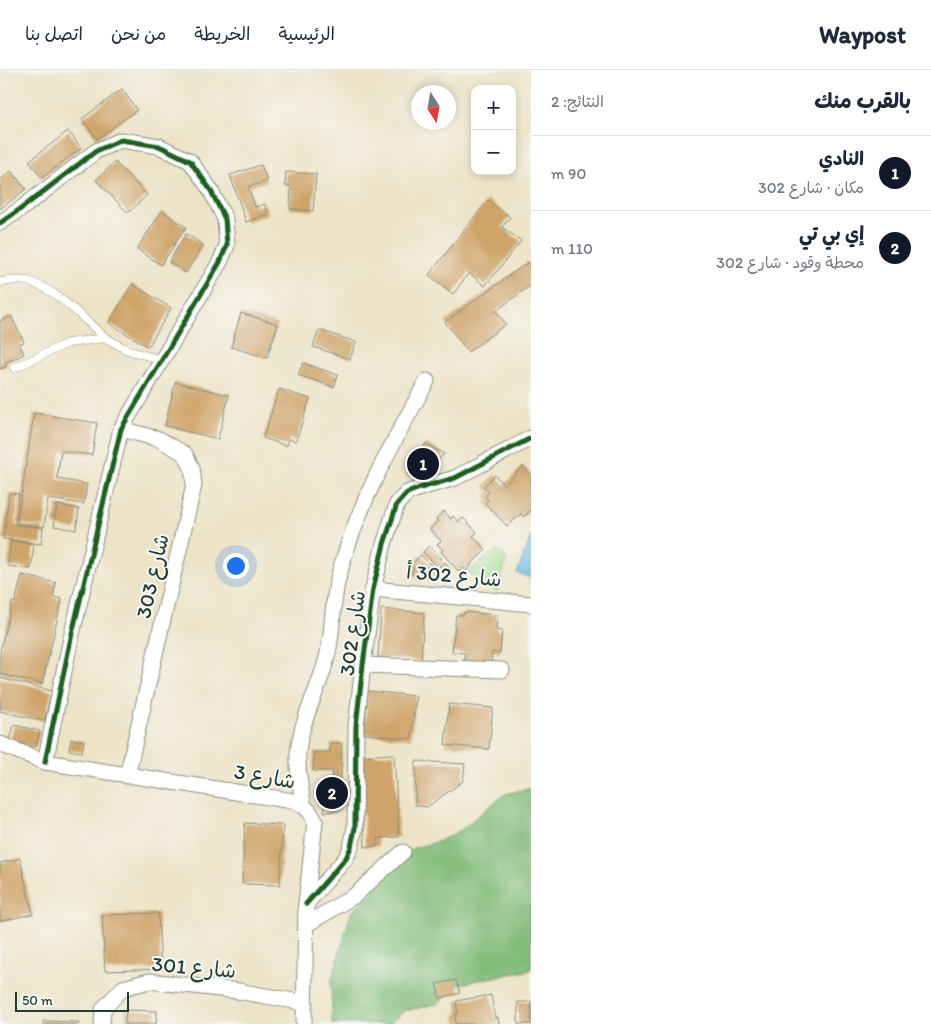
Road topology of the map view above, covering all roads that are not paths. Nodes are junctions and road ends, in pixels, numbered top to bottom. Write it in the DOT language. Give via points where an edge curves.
graph roads {
  1 [pos="0,223"];
  2 [pos="0,282"];
  3 [pos="106,338"];
  4 [pos="161,360"];
  5 [pos="14,368"];
  6 [pos="426,381"];
  7 [pos="121,429"];
  8 [pos="531,438"];
  9 [pos="373,589"];
  10 [pos="531,604"];
  11 [pos="363,665"];
  12 [pos="502,670"];
  13 [pos="0,744"];
  14 [pos="45,762"];
  15 [pos="127,776"];
  16 [pos="303,805"];
  17 [pos="403,852"];
  18 [pos="306,904"];
  19 [pos="307,924"];
  20 [pos="306,1003"];
  21 [pos="102,1024"];
  22 [pos="304,1024"];
  1 -- 4 [label="street" via="96,150 121,140 159,146 190,161 210,189 225,219 227,246"];
  2 -- 3 [label="lane" via="25,281 40,285"];
  3 -- 4 [label="lane" via="127,350"];
  3 -- 5 [label="lane" via="68,343"];
  4 -- 7 [label="street"];
  6 -- 16 [label="street" via="380,466 357,517 338,576 326,663 300,740 298,763"];
  7 -- 14 [label="street"];
  7 -- 15 [label="street, شارع 303" via="160,439 186,454 194,485"];
  8 -- 9 [label="street, شارع 302" via="455,478 408,493 397,504 390,523"];
  9 -- 10 [label="street, شارع 302 أ"];
  9 -- 11 [label="street, شارع 302"];
  11 -- 12 [label="street"];
  11 -- 18 [label="street, شارع 302" via="356,726 355,828 351,847 346,858"];
  13 -- 14 [label="street, شارع 3"];
  14 -- 15 [label="street, شارع 3"];
  15 -- 16 [label="street, شارع 3" via="274,797"];
  16 -- 18 [label="street, شارع 3" via="315,821"];
  17 -- 19 [label="street" via="354,896"];
  18 -- 19 [label="street, شارع 3"];
  19 -- 20 [label="street, شارع 3"];
  20 -- 21 [label="street, شارع 301" via="149,981 123,988 104,1009"];
  20 -- 22 [label="street, شارع 3"];
}
